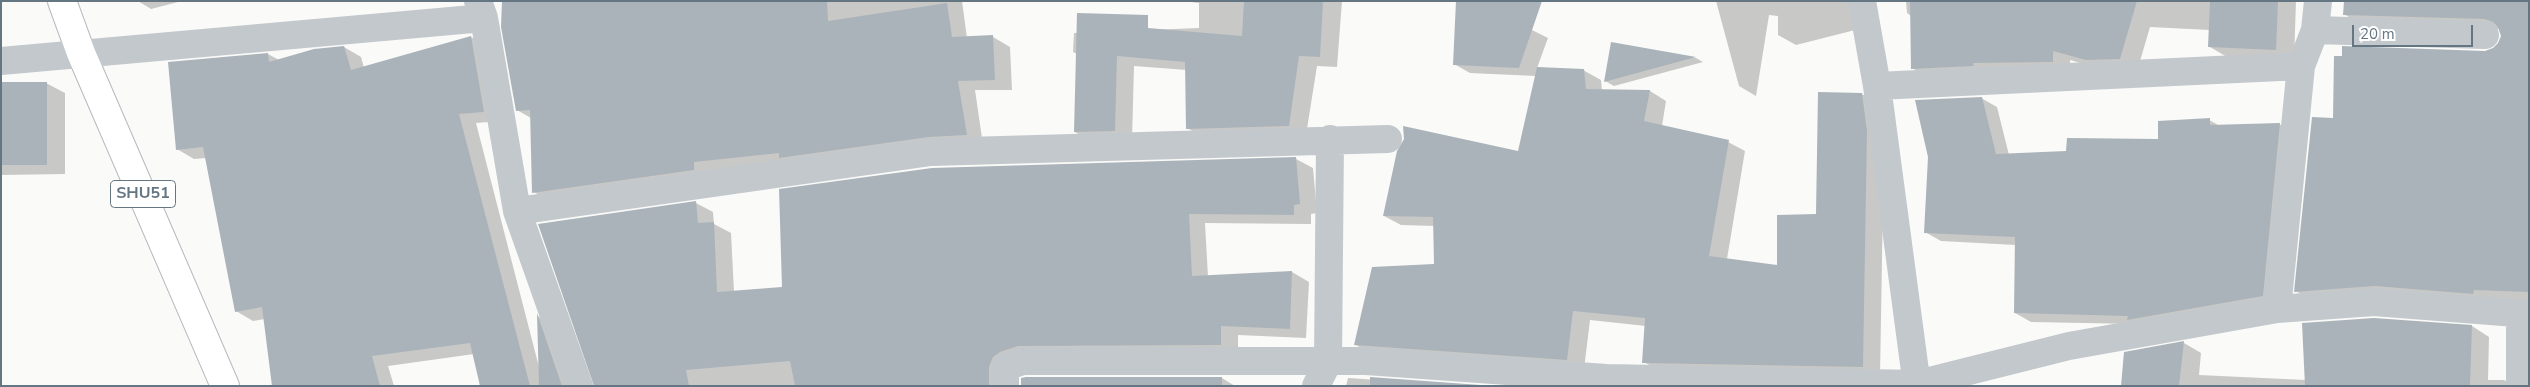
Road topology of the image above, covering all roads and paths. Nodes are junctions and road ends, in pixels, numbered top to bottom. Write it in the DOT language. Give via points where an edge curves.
graph roads {
  1 [pos="62,1"];
  2 [pos="1862,1"];
  3 [pos="2318,1"];
  4 [pos="481,10"];
  5 [pos="2315,30"];
  6 [pos="2485,35"];
  7 [pos="82,53"];
  8 [pos="1,61"];
  9 [pos="2301,66"];
  10 [pos="1877,86"];
  11 [pos="1388,138"];
  12 [pos="1330,139"];
  13 [pos="517,212"];
  14 [pos="2277,309"];
  15 [pos="2525,314"];
  16 [pos="1322,374"];
  17 [pos="1606,382"];
  18 [pos="1917,385"];
  19 [pos="225,386"];
  20 [pos="580,386"];
  21 [pos="1005,386"];
  22 [pos="2520,386"];
  1 -- 7 [label="main road, SHU51"];
  2 -- 10 [label="street"];
  3 -- 5 [label="street"];
  4 -- 7 [label="street"];
  4 -- 13 [label="street"];
  5 -- 6 [label="street"];
  5 -- 9 [label="street"];
  7 -- 8 [label="street"];
  7 -- 19 [label="main road, SHU51"];
  9 -- 10 [label="street"];
  9 -- 14 [label="street"];
  10 -- 18 [label="street"];
  11 -- 12 [label="street"];
  12 -- 13 [label="street" via="931,152"];
  12 -- 16 [label="street"];
  13 -- 20 [label="street"];
  14 -- 15 [label="street" via="2374,302"];
  14 -- 18 [label="street" via="2070,346"];
  15 -- 22 [label="street"];
  16 -- 17 [label="street" via="1366,362"];
  16 -- 21 [label="street" via="1023,362 1005,368"];
  17 -- 18 [label="street"];
}
